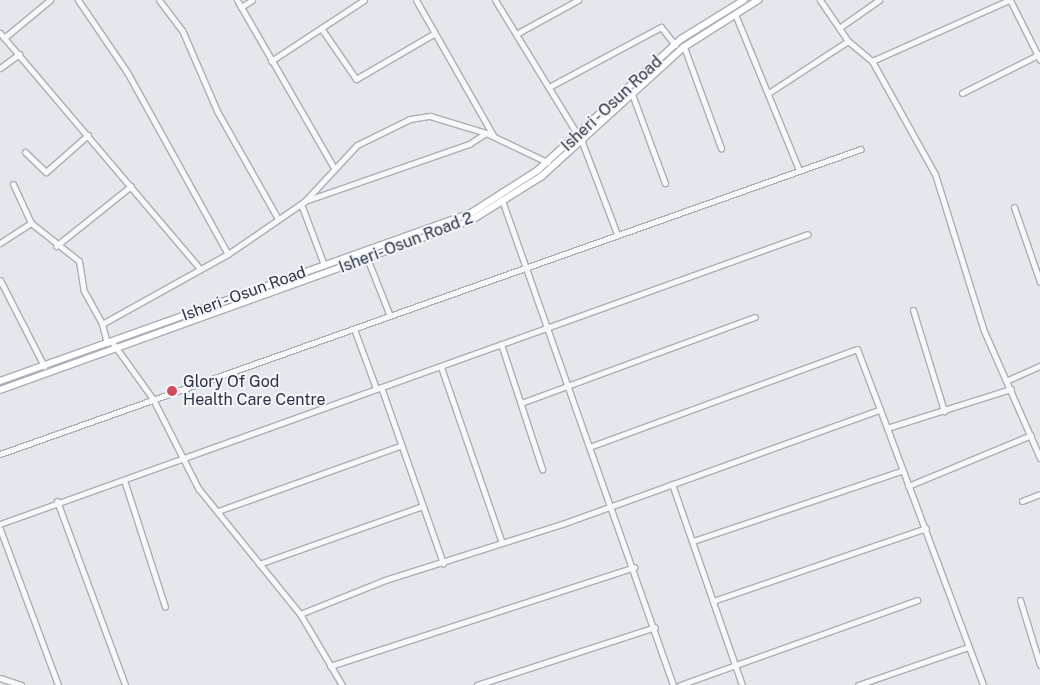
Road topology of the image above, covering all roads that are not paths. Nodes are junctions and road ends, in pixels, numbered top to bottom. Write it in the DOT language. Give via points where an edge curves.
graph roads {
  1 [pos="50,0"];
  2 [pos="78,0"];
  3 [pos="159,0"];
  4 [pos="237,0"];
  5 [pos="252,0"];
  6 [pos="364,0"];
  7 [pos="416,0"];
  8 [pos="495,0"];
  9 [pos="578,0"];
  10 [pos="744,0"];
  11 [pos="758,0"];
  12 [pos="820,0"];
  13 [pos="879,0"];
  14 [pos="1010,0"];
  15 [pos="241,7"];
  16 [pos="735,14"];
  17 [pos="321,28"];
  18 [pos="839,28"];
  19 [pos="436,32"];
  20 [pos="0,33"];
  21 [pos="516,34"];
  22 [pos="4,38"];
  23 [pos="848,41"];
  24 [pos="675,45"];
  25 [pos="684,46"];
  26 [pos="18,54"];
  27 [pos="1039,56"];
  28 [pos="271,61"];
  29 [pos="872,61"];
  30 [pos="0,68"];
  31 [pos="549,87"];
  32 [pos="770,92"];
  33 [pos="962,93"];
  34 [pos="632,94"];
  35 [pos="486,133"];
  36 [pos="88,135"];
  37 [pos="493,135"];
  38 [pos="580,139"];
  39 [pos="721,148"];
  40 [pos="861,149"];
  41 [pos="25,152"];
  42 [pos="547,162"];
  43 [pos="333,166"];
  44 [pos="799,170"];
  45 [pos="666,183"];
  46 [pos="13,184"];
  47 [pos="131,186"];
  48 [pos="303,202"];
  49 [pos="503,203"];
  50 [pos="1014,207"];
  51 [pos="278,219"];
  52 [pos="31,223"];
  53 [pos="618,234"];
  54 [pos="808,234"];
  55 [pos="0,243"];
  56 [pos="56,246"];
  57 [pos="228,254"];
  58 [pos="367,258"];
  59 [pos="324,265"];
  60 [pos="529,268"];
  61 [pos="200,269"];
  62 [pos="0,280"];
  63 [pos="1040,282"];
  64 [pos="913,310"];
  65 [pos="390,316"];
  66 [pos="755,316"];
  67 [pos="102,324"];
  68 [pos="549,326"];
  69 [pos="354,329"];
  70 [pos="111,344"];
  71 [pos="501,344"];
  72 [pos="44,366"];
  73 [pos="441,366"];
  74 [pos="1040,366"];
  75 [pos="1008,380"];
  76 [pos="0,381"];
  77 [pos="570,386"];
  78 [pos="379,387"];
  79 [pos="1011,389"];
  80 [pos="0,390"];
  81 [pos="153,399"];
  82 [pos="521,404"];
  83 [pos="878,410"];
  84 [pos="944,411"];
  85 [pos="887,428"];
  86 [pos="1031,435"];
  87 [pos="402,445"];
  88 [pos="592,446"];
  89 [pos="0,454"];
  90 [pos="183,454"];
  91 [pos="1040,458"];
  92 [pos="542,470"];
  93 [pos="901,471"];
  94 [pos="124,480"];
  95 [pos="672,484"];
  96 [pos="908,486"];
  97 [pos="1040,494"];
  98 [pos="57,501"];
  99 [pos="1022,501"];
  100 [pos="613,505"];
  101 [pos="422,506"];
  102 [pos="218,511"];
  103 [pos="0,524"];
  104 [pos="926,528"];
  105 [pos="0,529"];
  106 [pos="693,541"];
  107 [pos="502,543"];
  108 [pos="443,563"];
  109 [pos="259,564"];
  110 [pos="634,567"];
  111 [pos="713,600"];
  112 [pos="917,600"];
  113 [pos="1020,600"];
  114 [pos="165,607"];
  115 [pos="300,614"];
  116 [pos="655,628"];
  117 [pos="968,647"];
  118 [pos="735,664"];
  119 [pos="1040,665"];
  120 [pos="330,666"];
  121 [pos="0,678"];
  122 [pos="21,685"];
  123 [pos="58,685"];
  124 [pos="126,685"];
  125 [pos="342,685"];
  126 [pos="477,685"];
  127 [pos="673,685"];
  128 [pos="680,685"];
  129 [pos="742,685"];
  130 [pos="858,685"];
  131 [pos="983,685"];
  1 -- 22 [label="street"];
  2 -- 57 [label="street" via="127,72"];
  3 -- 51 [label="street" via="182,30 217,111"];
  4 -- 15 [label="street"];
  5 -- 15 [label="street"];
  6 -- 17 [label="street"];
  7 -- 19 [label="street"];
  8 -- 21 [label="street"];
  9 -- 21 [label="street"];
  10 -- 24 [label="main road, Isheri - Osun Road"];
  11 -- 16 [label="main road, Isheri- Osun Road 2"];
  12 -- 18 [label="street"];
  13 -- 18 [label="street"];
  14 -- 27 [label="street"];
  14 -- 29 [label="street"];
  15 -- 28 [label="street"];
  16 -- 25 [label="main road, Isheri- Osun Road 2"];
  16 -- 32 [label="street"];
  17 -- 19 [label="street" via="356,79"];
  17 -- 28 [label="street"];
  18 -- 23 [label="street"];
  19 -- 37 [label="street"];
  20 -- 22 [label="street"];
  21 -- 31 [label="street"];
  22 -- 26 [label="street"];
  23 -- 29 [label="street"];
  23 -- 32 [label="street"];
  24 -- 31 [label="street" via="661,27"];
  24 -- 38 [label="main road, Isheri - Osun Road"];
  25 -- 34 [label="main road, Isheri- Osun Road 2"];
  25 -- 39 [label="street"];
  26 -- 30 [label="street"];
  26 -- 36 [label="street"];
  27 -- 33 [label="street"];
  28 -- 43 [label="street"];
  29 -- 75 [label="street" via="935,174 984,331"];
  31 -- 38 [label="street"];
  32 -- 44 [label="street"];
  34 -- 38 [label="main road, Isheri- Osun Road 2"];
  34 -- 45 [label="street"];
  35 -- 37 [label="street"];
  35 -- 43 [label="street" via="430,116 410,119 372,135"];
  35 -- 48 [label="street" via="469,144"];
  36 -- 41 [label="street" via="46,172"];
  36 -- 47 [label="street"];
  37 -- 42 [label="street"];
  38 -- 42 [label="main road, Isheri - Osun Road"];
  38 -- 49 [label="main road, Isheri- Osun Road 2"];
  38 -- 53 [label="street"];
  40 -- 44 [label="street"];
  42 -- 59 [label="main road, Isheri - Osun Road" via="501,198 471,213"];
  43 -- 48 [label="street"];
  44 -- 53 [label="street"];
  46 -- 52 [label="street"];
  47 -- 56 [label="street"];
  47 -- 61 [label="street"];
  48 -- 51 [label="street"];
  48 -- 59 [label="street"];
  49 -- 58 [label="main road, Isheri- Osun Road 2" via="444,231"];
  49 -- 60 [label="street"];
  50 -- 63 [label="street"];
  51 -- 57 [label="street"];
  52 -- 55 [label="street"];
  52 -- 56 [label="street"];
  53 -- 60 [label="street"];
  54 -- 68 [label="street"];
  56 -- 67 [label="street" via="79,261 84,290"];
  57 -- 61 [label="street"];
  58 -- 65 [label="street"];
  58 -- 70 [label="main road, Isheri- Osun Road 2"];
  59 -- 70 [label="main road, Isheri - Osun Road"];
  60 -- 65 [label="street"];
  60 -- 68 [label="street"];
  61 -- 67 [label="street"];
  62 -- 72 [label="street"];
  64 -- 84 [label="street"];
  65 -- 69 [label="street"];
  66 -- 77 [label="street"];
  67 -- 70 [label="street"];
  68 -- 71 [label="street"];
  68 -- 77 [label="street"];
  69 -- 78 [label="street"];
  69 -- 81 [label="street"];
  70 -- 72 [label="main road, Isheri - Osun Road"];
  70 -- 80 [label="main road, Isheri- Osun Road 2"];
  70 -- 81 [label="street"];
  71 -- 73 [label="street"];
  71 -- 82 [label="street"];
  72 -- 76 [label="main road, Isheri - Osun Road"];
  73 -- 78 [label="street"];
  73 -- 107 [label="street"];
  74 -- 75 [label="street"];
  75 -- 79 [label="street"];
  77 -- 82 [label="street"];
  77 -- 88 [label="street"];
  78 -- 87 [label="street"];
  78 -- 90 [label="street"];
  79 -- 84 [label="street"];
  79 -- 86 [label="street"];
  81 -- 89 [label="street"];
  81 -- 90 [label="street"];
  82 -- 92 [label="street"];
  83 -- 85 [label="street"];
  83 -- 88 [label="street" via="856,349"];
  83 -- 95 [label="street"];
  84 -- 85 [label="street"];
  85 -- 93 [label="street"];
  86 -- 91 [label="street"];
  86 -- 96 [label="street"];
  87 -- 101 [label="street"];
  87 -- 102 [label="street"];
  88 -- 100 [label="street"];
  90 -- 94 [label="street"];
  90 -- 102 [label="street" via="198,488"];
  93 -- 96 [label="street"];
  93 -- 106 [label="street"];
  94 -- 98 [label="street"];
  94 -- 114 [label="street"];
  95 -- 100 [label="street"];
  95 -- 106 [label="street"];
  96 -- 104 [label="street"];
  97 -- 99 [label="street"];
  98 -- 103 [label="street"];
  98 -- 124 [label="street"];
  100 -- 107 [label="street"];
  100 -- 110 [label="street"];
  101 -- 108 [label="street"];
  101 -- 109 [label="street"];
  102 -- 109 [label="street"];
  104 -- 111 [label="street"];
  104 -- 117 [label="street"];
  105 -- 123 [label="street"];
  106 -- 111 [label="street"];
  107 -- 108 [label="street"];
  108 -- 115 [label="street"];
  109 -- 115 [label="street"];
  110 -- 116 [label="street"];
  110 -- 120 [label="street"];
  111 -- 118 [label="street"];
  112 -- 118 [label="street"];
  113 -- 119 [label="street"];
  115 -- 120 [label="street"];
  116 -- 126 [label="street"];
  116 -- 127 [label="street"];
  117 -- 130 [label="street"];
  117 -- 131 [label="street"];
  118 -- 128 [label="street"];
  118 -- 129 [label="street"];
  120 -- 125 [label="street"];
  121 -- 122 [label="street"];
}
